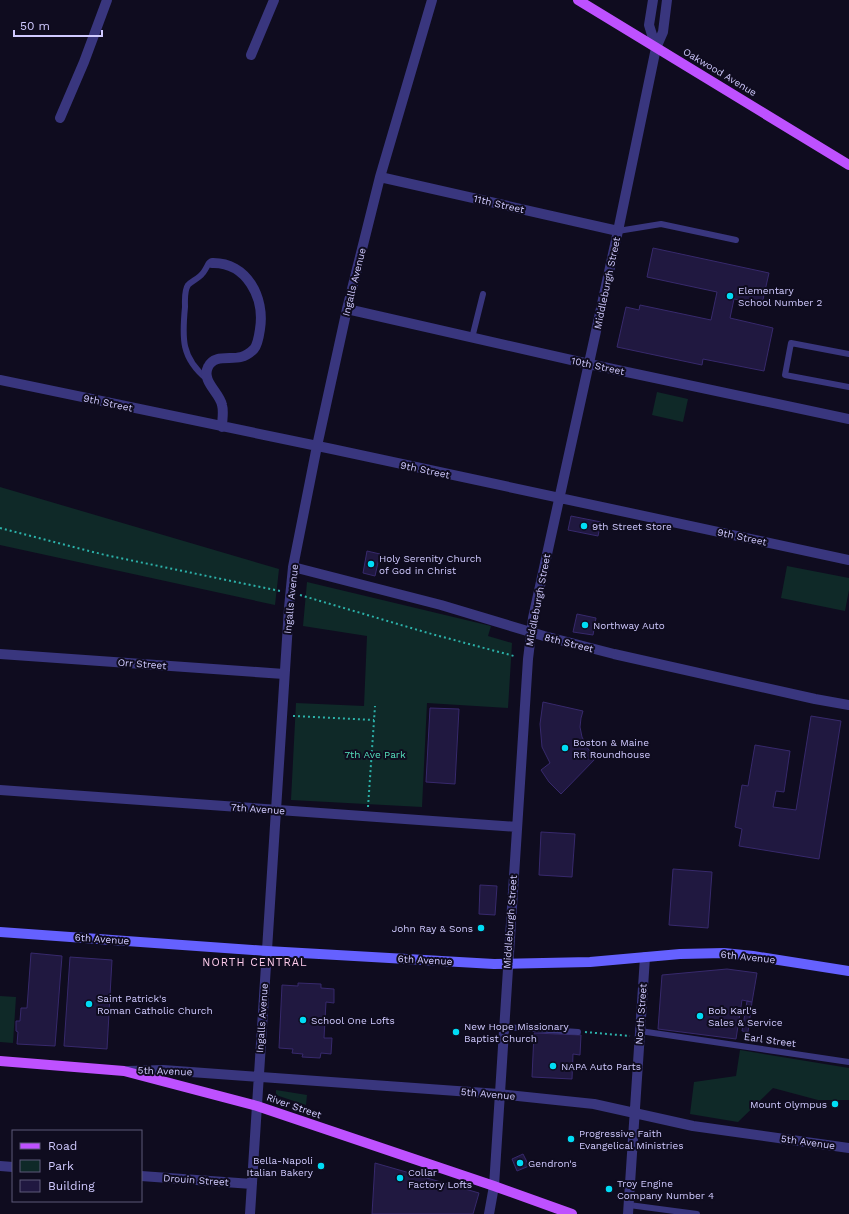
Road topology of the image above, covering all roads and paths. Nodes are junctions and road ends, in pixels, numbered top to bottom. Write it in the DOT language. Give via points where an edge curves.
graph roads {
  1 [pos="108,0"];
  2 [pos="274,0"];
  3 [pos="432,0"];
  4 [pos="578,0"];
  5 [pos="653,0"];
  6 [pos="667,0"];
  7 [pos="656,48"];
  8 [pos="251,55"];
  9 [pos="60,118"];
  10 [pos="849,165"];
  11 [pos="380,177"];
  12 [pos="618,231"];
  13 [pos="736,240"];
  14 [pos="212,263"];
  15 [pos="483,294"];
  16 [pos="347,309"];
  17 [pos="472,338"];
  18 [pos="849,354"];
  19 [pos="589,364"];
  20 [pos="207,379"];
  21 [pos="0,380"];
  22 [pos="849,387"];
  23 [pos="849,419"];
  24 [pos="222,427"];
  25 [pos="316,446"];
  26 [pos="558,499"];
  27 [pos="0,528"];
  28 [pos="849,560"];
  29 [pos="293,567"];
  30 [pos="290,593"];
  31 [pos="531,632"];
  32 [pos="0,654"];
  33 [pos="514,656"];
  34 [pos="284,674"];
  35 [pos="849,705"];
  36 [pos="375,706"];
  37 [pos="282,715"];
  38 [pos="374,720"];
  39 [pos="0,790"];
  40 [pos="276,810"];
  41 [pos="368,816"];
  42 [pos="517,827"];
  43 [pos="0,932"];
  44 [pos="267,951"];
  45 [pos="645,957"];
  46 [pos="508,964"];
  47 [pos="849,971"];
  48 [pos="504,1027"];
  49 [pos="578,1032"];
  50 [pos="640,1034"];
  51 [pos="0,1061"];
  52 [pos="849,1062"];
  53 [pos="124,1071"];
  54 [pos="258,1077"];
  55 [pos="499,1094"];
  56 [pos="257,1106"];
  57 [pos="635,1113"];
  58 [pos="849,1148"];
  59 [pos="0,1166"];
  60 [pos="12,1167"];
  61 [pos="142,1176"];
  62 [pos="252,1184"];
  63 [pos="494,1186"];
  64 [pos="628,1209"];
  65 [pos="250,1214"];
  66 [pos="489,1214"];
  67 [pos="572,1214"];
  68 [pos="697,1214"];
  1 -- 9 [label="street"];
  2 -- 8 [label="street"];
  3 -- 11 [label="street, Ingalls Avenue"];
  4 -- 7 [label="main road, Oakwood Avenue"];
  5 -- 7 [label="street" via="649,25"];
  6 -- 7 [label="street, Middleburgh Street" via="662,32"];
  7 -- 10 [label="main road, Oakwood Avenue"];
  7 -- 12 [label="street, Middleburgh Street"];
  11 -- 12 [label="street, 11th Street"];
  11 -- 16 [label="street, Ingalls Avenue"];
  12 -- 13 [label="lane" via="661,224"];
  12 -- 19 [label="street, Middleburgh Street"];
  14 -- 20 [label="lane" via="209,263 202,274 188,286 183,327 184,344 188,354 197,371"];
  14 -- 20 [label="street" via="228,265 249,280 259,303 261,324 255,348 241,357 225,357 212,362 206,373"];
  15 -- 17 [label="lane"];
  16 -- 17 [label="street, 10th Street"];
  16 -- 25 [label="street, Ingalls Avenue"];
  17 -- 19 [label="street, 10th Street"];
  18 -- 22 [label="lane" via="791,343 785,375"];
  19 -- 23 [label="street, 10th Street"];
  19 -- 26 [label="street, Middleburgh Street"];
  20 -- 24 [label="street" via="223,406"];
  21 -- 24 [label="street, 9th Street"];
  24 -- 25 [label="street, 9th Street"];
  25 -- 26 [label="street, 9th Street"];
  25 -- 29 [label="street, Ingalls Avenue"];
  26 -- 28 [label="street, 9th Street"];
  26 -- 31 [label="street, Middleburgh Street"];
  27 -- 30 [label="path" via="105,555"];
  29 -- 30 [label="street, Ingalls Avenue"];
  29 -- 31 [label="street, 8th Street" via="441,605"];
  30 -- 33 [label="path"];
  30 -- 34 [label="street, Ingalls Avenue"];
  31 -- 35 [label="street, 8th Street" via="614,654"];
  31 -- 42 [label="street, Middleburgh Street"];
  32 -- 34 [label="street, Orr Street"];
  34 -- 37 [label="street, Ingalls Avenue"];
  36 -- 38 [label="path"];
  37 -- 38 [label="path"];
  37 -- 40 [label="street, Ingalls Avenue"];
  38 -- 41 [label="path"];
  39 -- 40 [label="street, 7th Avenue"];
  40 -- 41 [label="street, 7th Avenue"];
  40 -- 44 [label="street, Ingalls Avenue"];
  41 -- 42 [label="street, 7th Avenue"];
  42 -- 46 [label="street, Middleburgh Street"];
  43 -- 44 [label="street, 6th Avenue"];
  44 -- 46 [label="street, 6th Avenue"];
  44 -- 54 [label="street, Ingalls Avenue"];
  45 -- 46 [label="street, 6th Avenue" via="590,962"];
  45 -- 47 [label="street, 6th Avenue" via="724,953"];
  45 -- 50 [label="street, North Street"];
  46 -- 48 [label="street, Middleburgh Street"];
  48 -- 49 [label="lane"];
  48 -- 55 [label="street, Middleburgh Street"];
  49 -- 50 [label="path"];
  50 -- 52 [label="lane, Earl Street"];
  50 -- 57 [label="street, North Street"];
  51 -- 53 [label="main road, River Street"];
  53 -- 54 [label="street, 5th Avenue" via="163,1070"];
  53 -- 56 [label="main road, River Street"];
  54 -- 55 [label="street, 5th Avenue"];
  54 -- 56 [label="street, Ingalls Avenue"];
  55 -- 57 [label="street, 5th Avenue" via="594,1104"];
  55 -- 63 [label="street, Middleburgh Street"];
  56 -- 62 [label="street, Ingalls Avenue"];
  56 -- 63 [label="main road, River Street"];
  57 -- 58 [label="street, 5th Avenue" via="693,1126"];
  57 -- 64 [label="street, North Street"];
  59 -- 60 [label="street"];
  61 -- 62 [label="street, Drouin Street"];
  62 -- 65 [label="street, Ingalls Avenue"];
  63 -- 66 [label="street, Middleburgh Street"];
  63 -- 67 [label="main road, River Street"];
  64 -- 68 [label="lane"];
}
